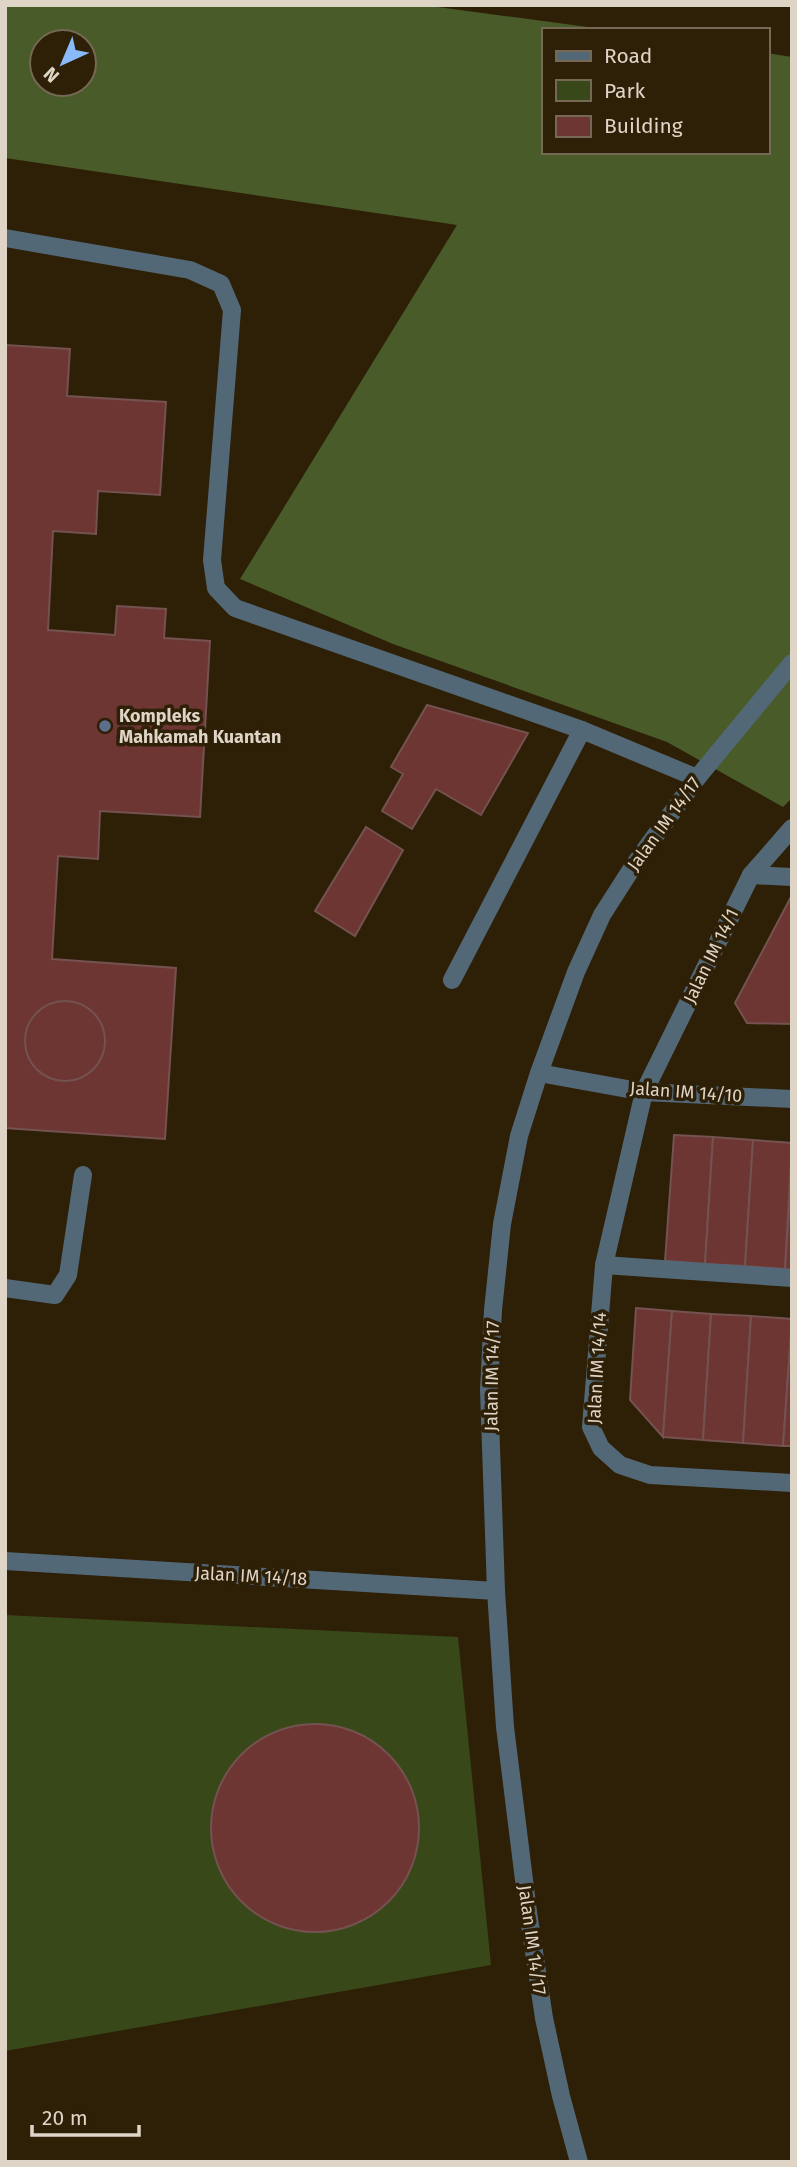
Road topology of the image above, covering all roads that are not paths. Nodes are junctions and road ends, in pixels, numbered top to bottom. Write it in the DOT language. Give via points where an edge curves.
graph roads {
  1 [pos="5,238"];
  2 [pos="792,663"];
  3 [pos="582,730"];
  4 [pos="697,778"];
  5 [pos="792,828"];
  6 [pos="751,875"];
  7 [pos="792,877"];
  8 [pos="452,980"];
  9 [pos="539,1073"];
  10 [pos="644,1092"];
  11 [pos="792,1099"];
  12 [pos="83,1175"];
  13 [pos="604,1265"];
  14 [pos="792,1278"];
  15 [pos="5,1288"];
  16 [pos="792,1483"];
  17 [pos="5,1561"];
  18 [pos="496,1591"];
  19 [pos="579,2162"];
  1 -- 3 [label="street" via="190,270 221,284 232,310 212,561 216,589 235,608"];
  2 -- 4 [label="street, Jalan IM 14/17"];
  3 -- 4 [label="street"];
  3 -- 8 [label="street"];
  4 -- 9 [label="street, Jalan IM 14/17" via="601,915"];
  5 -- 6 [label="street, Jalan IM 14/1"];
  6 -- 7 [label="street"];
  6 -- 10 [label="street, Jalan IM 14/1"];
  9 -- 10 [label="street, Jalan IM 14/10"];
  9 -- 18 [label="street, Jalan IM 14/17" via="519,1136 502,1224 493,1310 489,1390"];
  10 -- 11 [label="street, Jalan IM 14/10"];
  10 -- 13 [label="street, Jalan IM 14/14"];
  12 -- 15 [label="street" via="68,1275 55,1295"];
  13 -- 14 [label="street"];
  13 -- 16 [label="street, Jalan IM 14/14" via="591,1427 601,1448 620,1465 650,1475"];
  17 -- 18 [label="street, Jalan IM 14/18"];
  18 -- 19 [label="street, Jalan IM 14/17" via="505,1727 528,1912 544,2018"];
}
